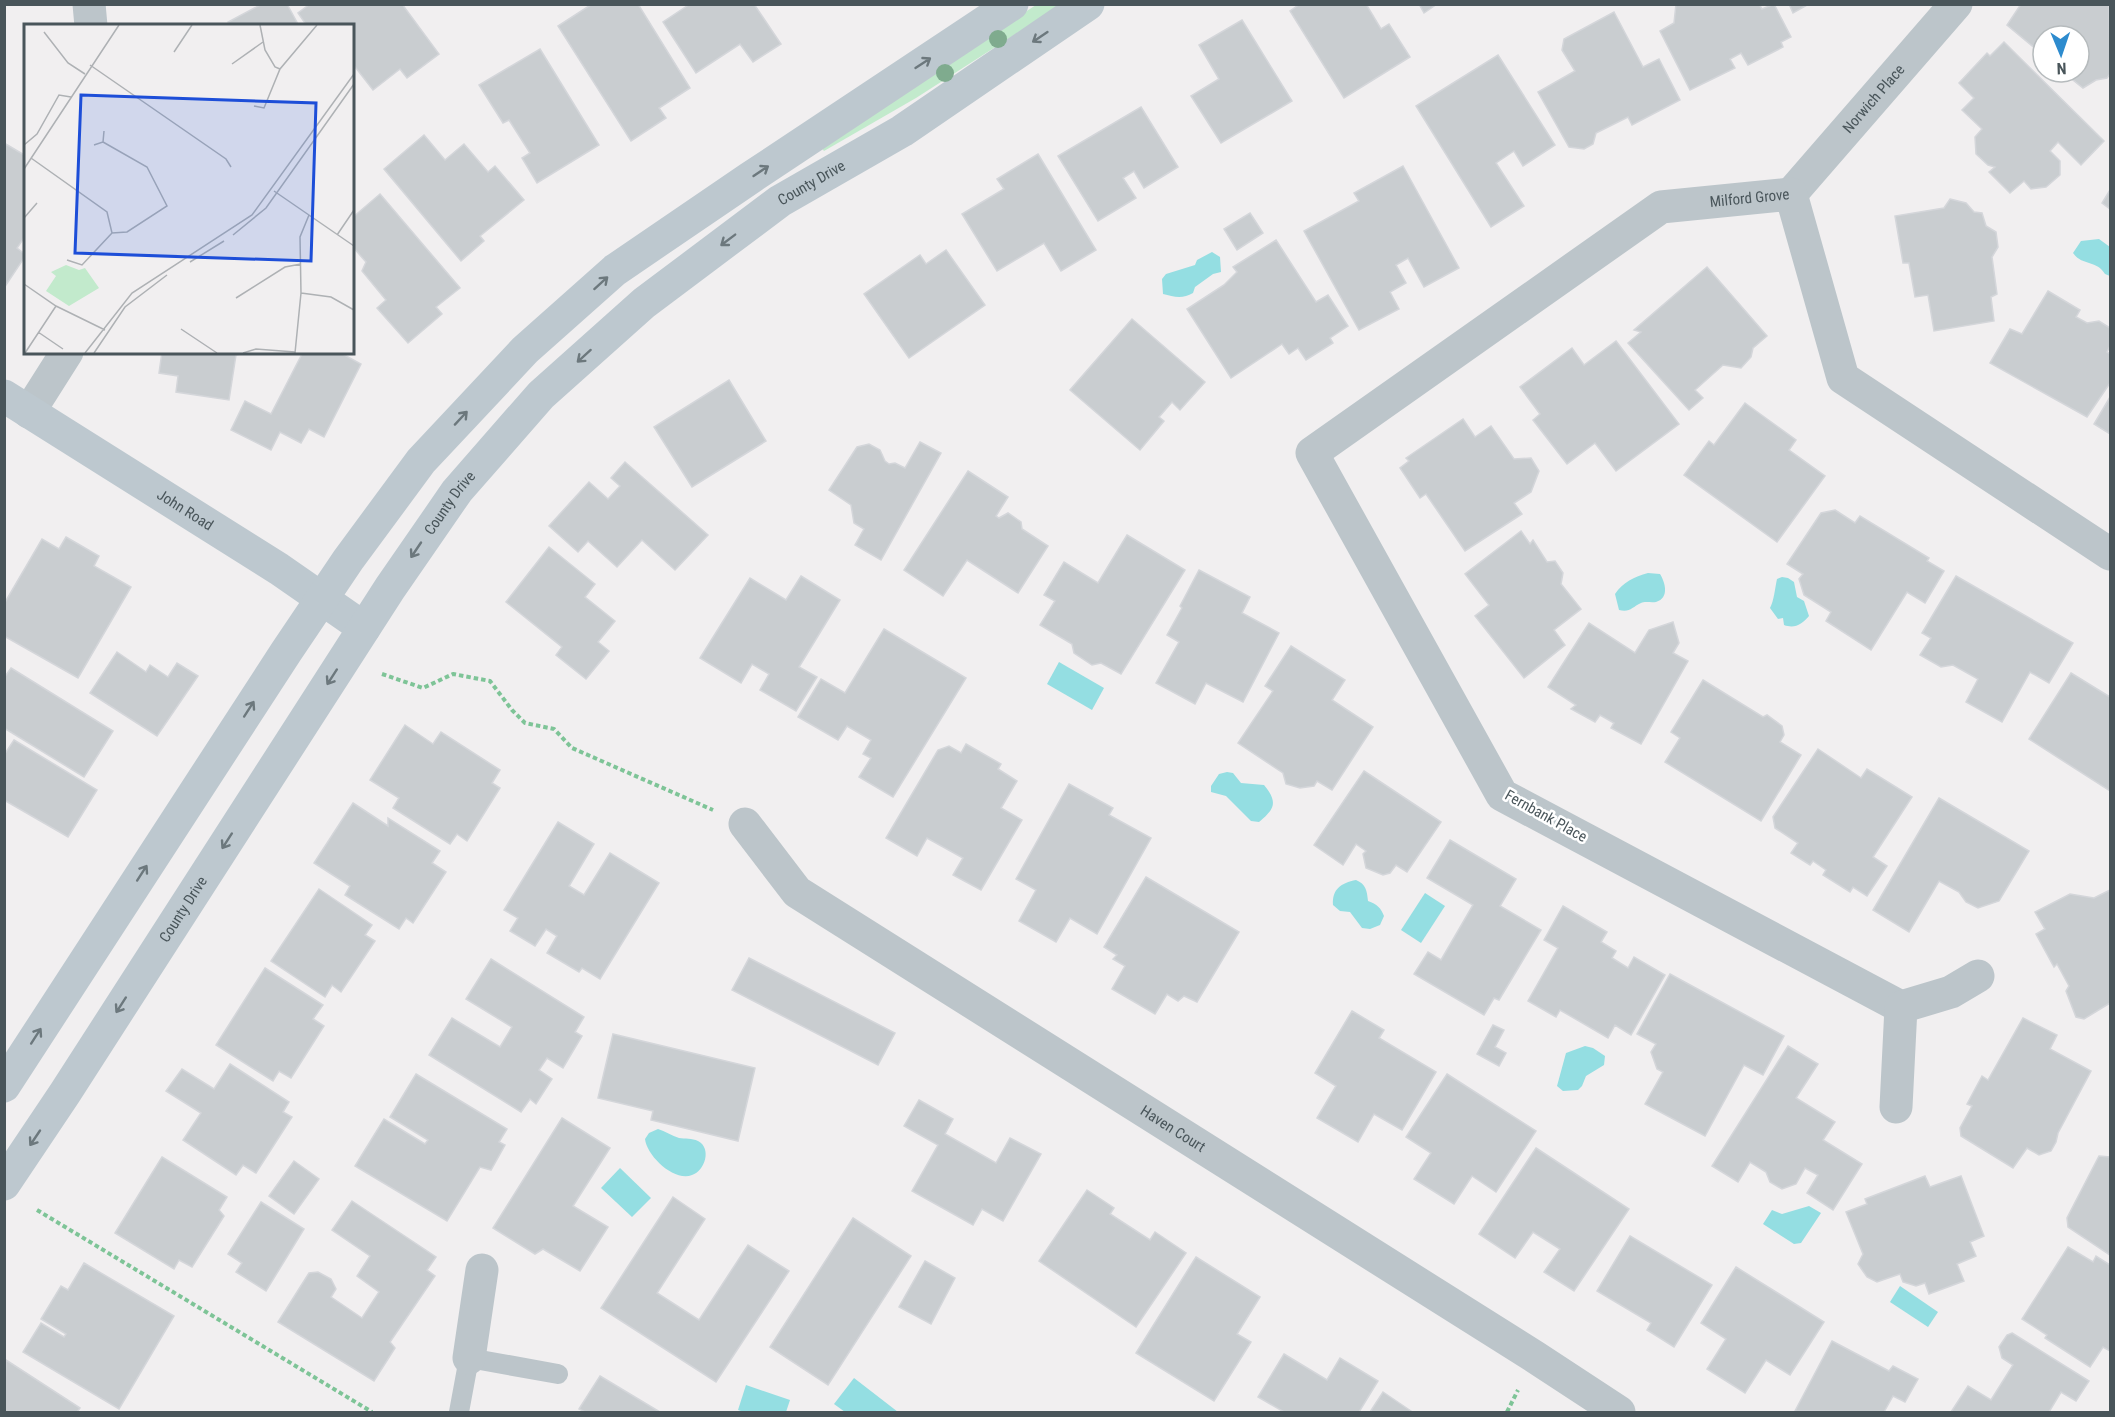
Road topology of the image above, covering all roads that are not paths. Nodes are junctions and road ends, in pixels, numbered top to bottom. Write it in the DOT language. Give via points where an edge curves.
graph roads {
  1 [pos="89,4"];
  2 [pos="1012,4"];
  3 [pos="1088,4"];
  4 [pos="1956,4"];
  5 [pos="91,24"];
  6 [pos="1791,194"];
  7 [pos="65,354"];
  8 [pos="17,404"];
  9 [pos="1312,453"];
  10 [pos="2110,554"];
  11 [pos="322,600"];
  12 [pos="364,628"];
  13 [pos="745,824"];
  14 [pos="1978,976"];
  15 [pos="1901,1007"];
  16 [pos="4,1086"];
  17 [pos="1896,1107"];
  18 [pos="4,1184"];
  19 [pos="482,1270"];
  20 [pos="469,1358"];
  21 [pos="558,1374"];
  22 [pos="459,1413"];
  23 [pos="1619,1413"];
  1 -- 5 [label="street"];
  11 -- 2 [label="main road, one-way" via="421,461 525,350 615,270"];
  3 -- 12 [label="main road, County Drive, one-way" via="902,131 780,201 644,303 541,395 457,491"];
  4 -- 6 [label="street, Norwich Place"];
  6 -- 9 [label="street, Milford Grove" via="1661,207"];
  6 -- 10 [label="street, Milford Grove" via="1843,378"];
  7 -- 8 [label="street"];
  8 -- 11 [label="main road, John Road"];
  9 -- 15 [label="street, Fernbank Place" via="1502,795"];
  11 -- 12 [label="main road, John Road"];
  16 -- 11 [label="main road, one-way"];
  12 -- 18 [label="main road, County Drive, one-way"];
  13 -- 23 [label="street, Haven Court" via="797,891"];
  14 -- 15 [label="street" via="1951,992"];
  15 -- 17 [label="street"];
  19 -- 20 [label="street"];
  20 -- 21 [label="lane"];
  20 -- 22 [label="lane"];
}
